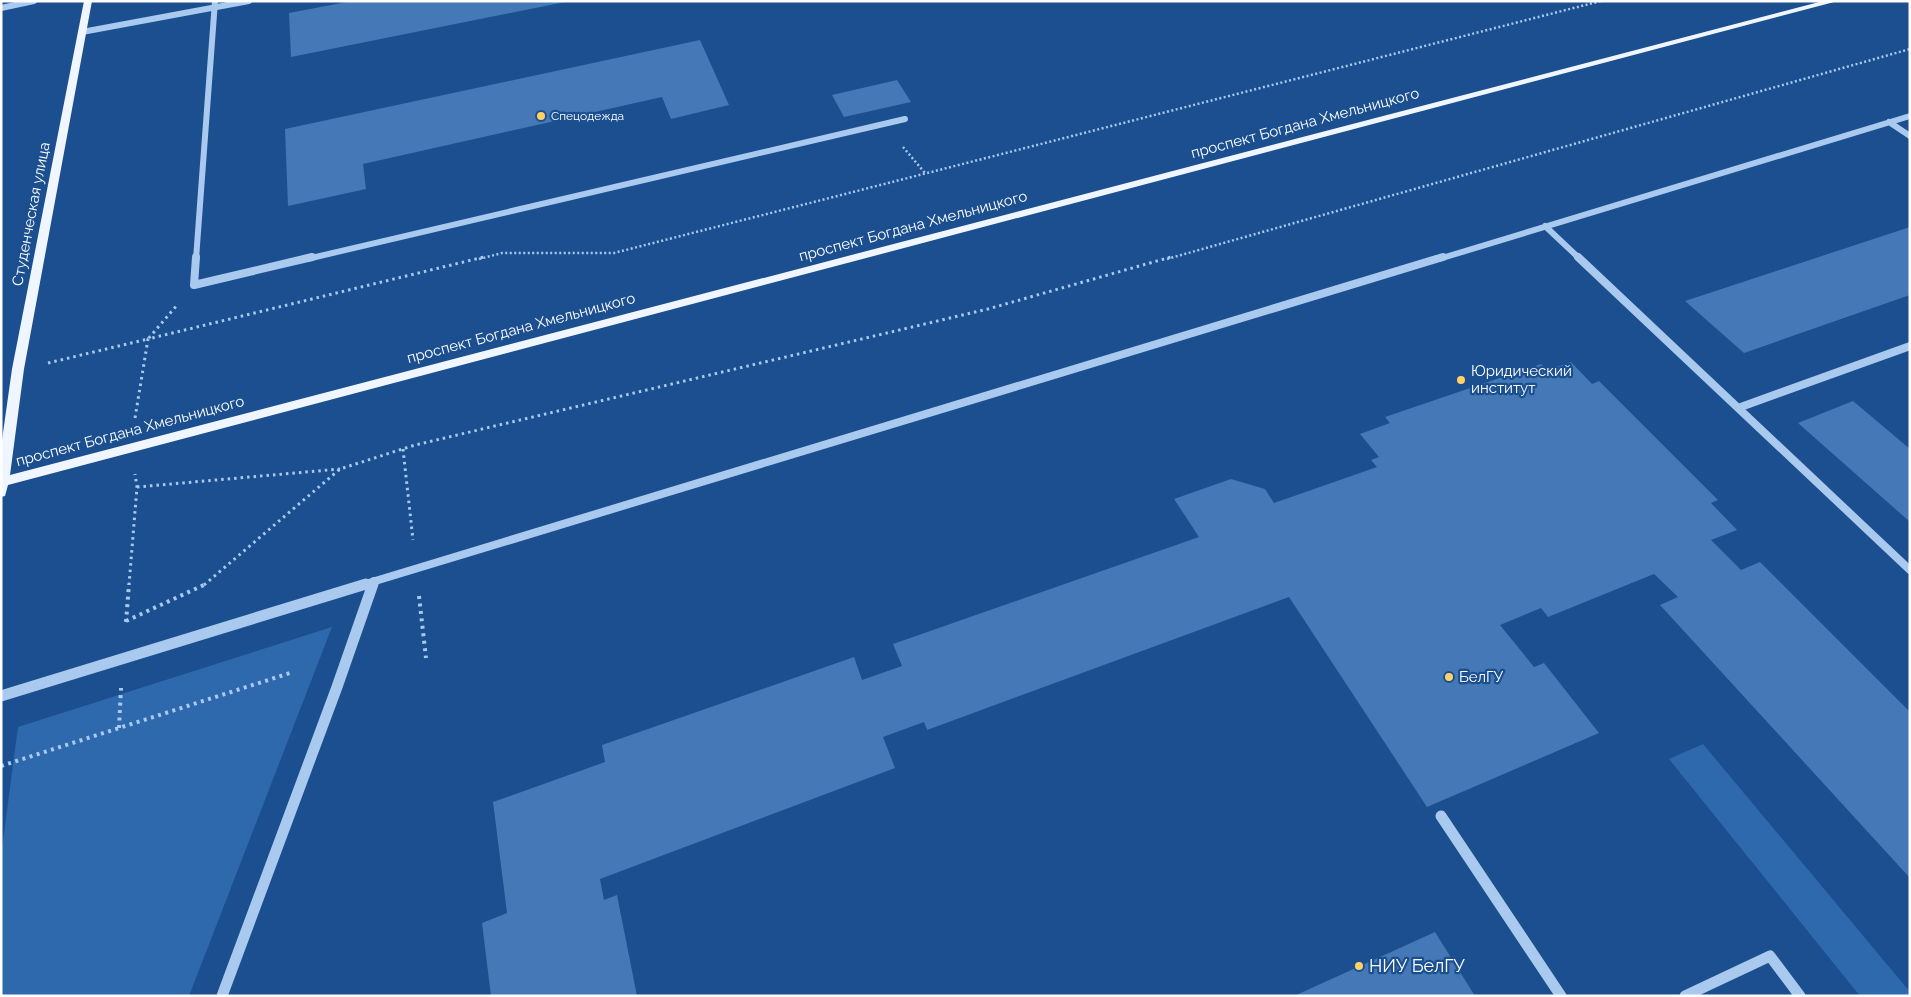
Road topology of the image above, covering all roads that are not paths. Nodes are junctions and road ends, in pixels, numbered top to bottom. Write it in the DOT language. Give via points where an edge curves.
graph roads {
  1 [pos="34,1"];
  2 [pos="88,1"];
  3 [pos="249,1"];
  4 [pos="1834,1"];
  5 [pos="215,5"];
  6 [pos="1,8"];
  7 [pos="82,32"];
  8 [pos="1910,116"];
  9 [pos="905,118"];
  10 [pos="1889,122"];
  11 [pos="1910,136"];
  12 [pos="1545,226"];
  13 [pos="1910,346"];
  14 [pos="1738,408"];
  15 [pos="2,485"];
  16 [pos="1910,570"];
  17 [pos="374,581"];
  18 [pos="1,696"];
  19 [pos="1441,816"];
  20 [pos="222,996"];
  21 [pos="1560,996"];
  22 [pos="1685,996"];
  23 [pos="1800,996"];
  1 -- 6 [label="street"];
  2 -- 7 [label="main road, Студенческая улица"];
  3 -- 5 [label="street"];
  4 -- 15 [label="main road, проспект Богдана Хмельницкого" via="131,448"];
  5 -- 7 [label="street"];
  5 -- 9 [label="street" via="194,285"];
  7 -- 15 [label="main road, Студенческая улица" via="18,369"];
  8 -- 10 [label="street"];
  10 -- 11 [label="street"];
  10 -- 12 [label="street"];
  12 -- 14 [label="street"];
  12 -- 17 [label="street"];
  13 -- 14 [label="street"];
  14 -- 16 [label="street"];
  17 -- 18 [label="street"];
  17 -- 20 [label="street"];
  19 -- 21 [label="street"];
  22 -- 23 [label="street" via="1770,956"];
}
